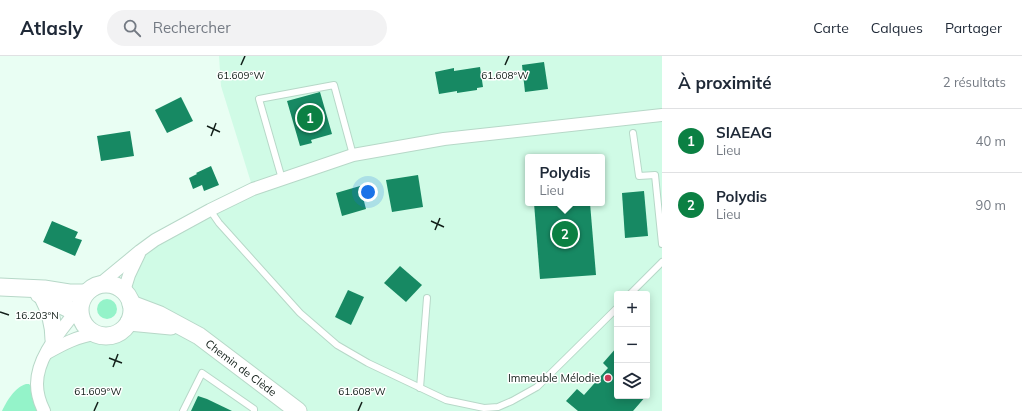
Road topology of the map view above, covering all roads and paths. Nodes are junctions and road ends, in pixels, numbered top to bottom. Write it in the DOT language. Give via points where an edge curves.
graph roads {
  1 [pos="662,115"];
  2 [pos="632,133"];
  3 [pos="353,155"];
  4 [pos="655,174"];
  5 [pos="662,174"];
  6 [pos="282,179"];
  7 [pos="210,210"];
  8 [pos="662,244"];
  9 [pos="140,251"];
  10 [pos="662,262"];
  11 [pos="100,284"];
  12 [pos="0,287"];
  13 [pos="633,291"];
  14 [pos="36,292"];
  15 [pos="127,297"];
  16 [pos="427,298"];
  17 [pos="80,306"];
  18 [pos="614,311"];
  19 [pos="129,322"];
  20 [pos="182,327"];
  21 [pos="96,334"];
  22 [pos="51,346"];
  23 [pos="420,388"];
  24 [pos="44,411"];
  25 [pos="183,411"];
  26 [pos="254,411"];
  27 [pos="298,411"];
  1 -- 3 [label="street" via="444,139"];
  2 -- 4 [label="lane" via="639,176"];
  3 -- 6 [label="street"];
  3 -- 6 [label="lane" via="334,85 259,99"];
  4 -- 5 [label="lane"];
  4 -- 8 [label="lane"];
  6 -- 7 [label="street" via="253,189"];
  7 -- 9 [label="street"];
  7 -- 23 [label="lane" via="300,313 337,345"];
  9 -- 11 [label="street"];
  9 -- 15 [label="street" via="129,275"];
  10 -- 13 [label="lane"];
  11 -- 15 [label="main road" via="112,284"];
  11 -- 17 [label="main road" via="92,287"];
  12 -- 14 [label="main road"];
  14 -- 17 [label="main road" via="44,289 69,293"];
  14 -- 22 [label="main road" via="47,305 52,319 54,328"];
  15 -- 19 [label="main road" via="132,310"];
  15 -- 20 [label="main road, Chemin de Clède"];
  16 -- 23 [label="lane"];
  17 -- 21 [label="main road" via="81,321"];
  17 -- 22 [label="street"];
  18 -- 23 [label="lane" via="537,387 498,407 484,408 446,400"];
  19 -- 20 [label="main road, Chemin de Clède"];
  19 -- 21 [label="main road" via="122,330 112,335"];
  20 -- 27 [label="main road, Chemin de Clède" via="208,342"];
  21 -- 22 [label="street"];
  22 -- 24 [label="street" via="38,372 37,385"];
  25 -- 26 [label="lane" via="202,373"];
}
